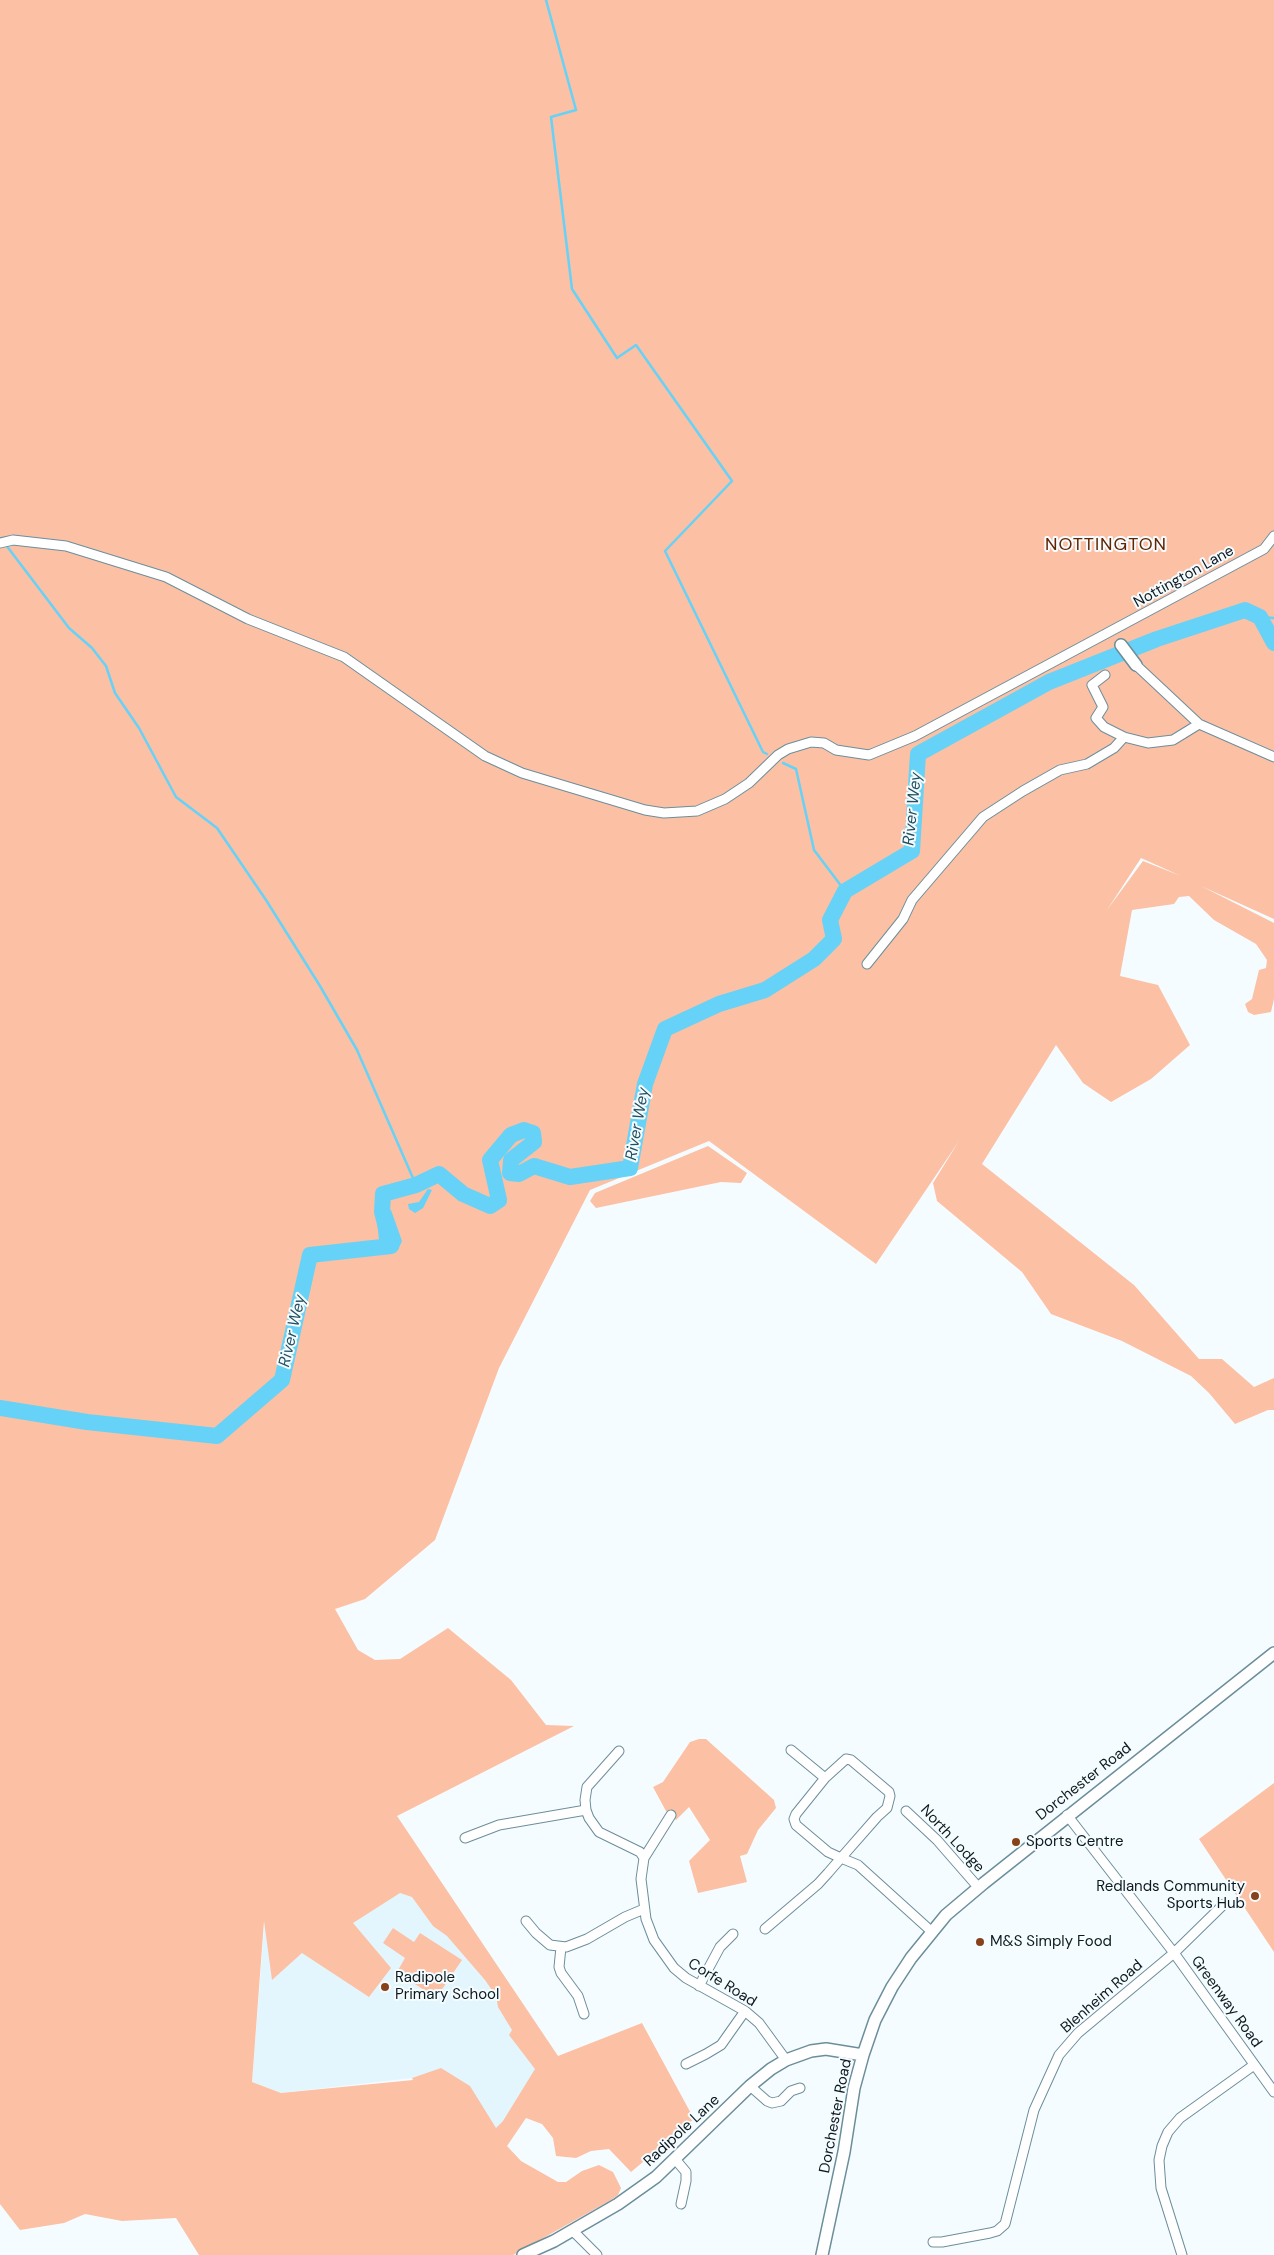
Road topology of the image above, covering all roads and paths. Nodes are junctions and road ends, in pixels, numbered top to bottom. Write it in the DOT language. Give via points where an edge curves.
graph roads {
  1 [pos="1274,536"];
  2 [pos="4,542"];
  3 [pos="1117,630"];
  4 [pos="1121,645"];
  5 [pos="1136,664"];
  6 [pos="1105,675"];
  7 [pos="1198,724"];
  8 [pos="1124,737"];
  9 [pos="1274,757"];
  10 [pos="867,964"];
  11 [pos="1274,1653"];
  12 [pos="791,1750"];
  13 [pos="619,1751"];
  14 [pos="826,1778"];
  15 [pos="586,1810"];
  16 [pos="906,1811"];
  17 [pos="671,1815"];
  18 [pos="1067,1815"];
  19 [pos="465,1838"];
  20 [pos="644,1858"];
  21 [pos="841,1858"];
  22 [pos="978,1887"];
  23 [pos="1224,1904"];
  24 [pos="644,1909"];
  25 [pos="526,1921"];
  26 [pos="765,1929"];
  27 [pos="931,1931"];
  28 [pos="733,1934"];
  29 [pos="561,1947"];
  30 [pos="1174,1953"];
  31 [pos="699,1986"];
  32 [pos="745,2011"];
  33 [pos="584,2014"];
  34 [pos="863,2055"];
  35 [pos="786,2060"];
  36 [pos="686,2064"];
  37 [pos="1254,2065"];
  38 [pos="750,2086"];
  39 [pos="800,2088"];
  40 [pos="1274,2092"];
  41 [pos="675,2159"];
  42 [pos="681,2204"];
  43 [pos="573,2231"];
  44 [pos="933,2242"];
  45 [pos="524,2255"];
  46 [pos="597,2255"];
  47 [pos="822,2255"];
  48 [pos="1182,2255"];
  1 -- 3 [label="street, Nottington Lane" via="1264,549"];
  2 -- 3 [label="street, Nottington Lane" via="66,546 166,577 248,618 344,657 485,756 522,773 664,813 697,811 725,799 738,792 778,755 812,742 869,755 915,736"];
  3 -- 4 [label="street"];
  4 -- 5 [label="main road"];
  5 -- 7 [label="street"];
  6 -- 8 [label="street" via="1092,685 1103,707 1096,718 1104,727"];
  7 -- 8 [label="street" via="1173,740 1148,743"];
  7 -- 9 [label="street"];
  8 -- 10 [label="street" via="1114,748 1087,764 1060,770 983,817 912,900 903,918"];
  11 -- 18 [label="main road, Dorchester Road"];
  12 -- 14 [label="street"];
  13 -- 15 [label="street" via="587,1786"];
  14 -- 21 [label="street" via="794,1819 796,1825 828,1852"];
  14 -- 21 [label="street" via="842,1761 851,1760 890,1796 887,1808"];
  15 -- 19 [label="street" via="499,1824"];
  15 -- 20 [label="street" via="600,1832 640,1852"];
  16 -- 22 [label="street, North Lodge" via="937,1840"];
  17 -- 20 [label="street, Corfe Road"];
  18 -- 22 [label="main road, Dorchester Road"];
  18 -- 30 [label="street, Greenway Road"];
  20 -- 24 [label="street, Corfe Road" via="641,1879"];
  21 -- 26 [label="street" via="818,1884"];
  21 -- 27 [label="street" via="858,1865"];
  22 -- 27 [label="main road, Dorchester Road"];
  23 -- 30 [label="street, Blenheim Road"];
  24 -- 29 [label="street" via="587,1939"];
  24 -- 31 [label="street, Corfe Road" via="649,1928 663,1955 674,1968"];
  25 -- 29 [label="street" via="550,1945"];
  27 -- 34 [label="main road, Dorchester Road" via="892,1987 875,2020"];
  28 -- 31 [label="street" via="720,1947"];
  29 -- 33 [label="street" via="562,1973 578,1996"];
  30 -- 37 [label="street, Greenway Road"];
  30 -- 44 [label="street, Blenheim Road" via="1078,2033 1059,2056 1034,2110 1008,2219 1002,2228 990,2234"];
  31 -- 32 [label="street, Corfe Road"];
  32 -- 35 [label="street, Corfe Road" via="759,2023"];
  32 -- 36 [label="street" via="721,2045"];
  34 -- 35 [label="main road, Radipole Lane" via="826,2049"];
  34 -- 47 [label="main road, Dorchester Road"];
  35 -- 38 [label="main road, Radipole Lane"];
  37 -- 40 [label="street, Greenway Road"];
  37 -- 48 [label="street" via="1180,2118 1168,2132 1162,2146 1159,2160 1161,2188"];
  38 -- 39 [label="street" via="772,2103"];
  38 -- 41 [label="main road, Radipole Lane"];
  41 -- 42 [label="street" via="686,2172"];
  41 -- 43 [label="main road, Radipole Lane" via="618,2204"];
  43 -- 45 [label="main road, Radipole Lane"];
  43 -- 46 [label="street"];
}
